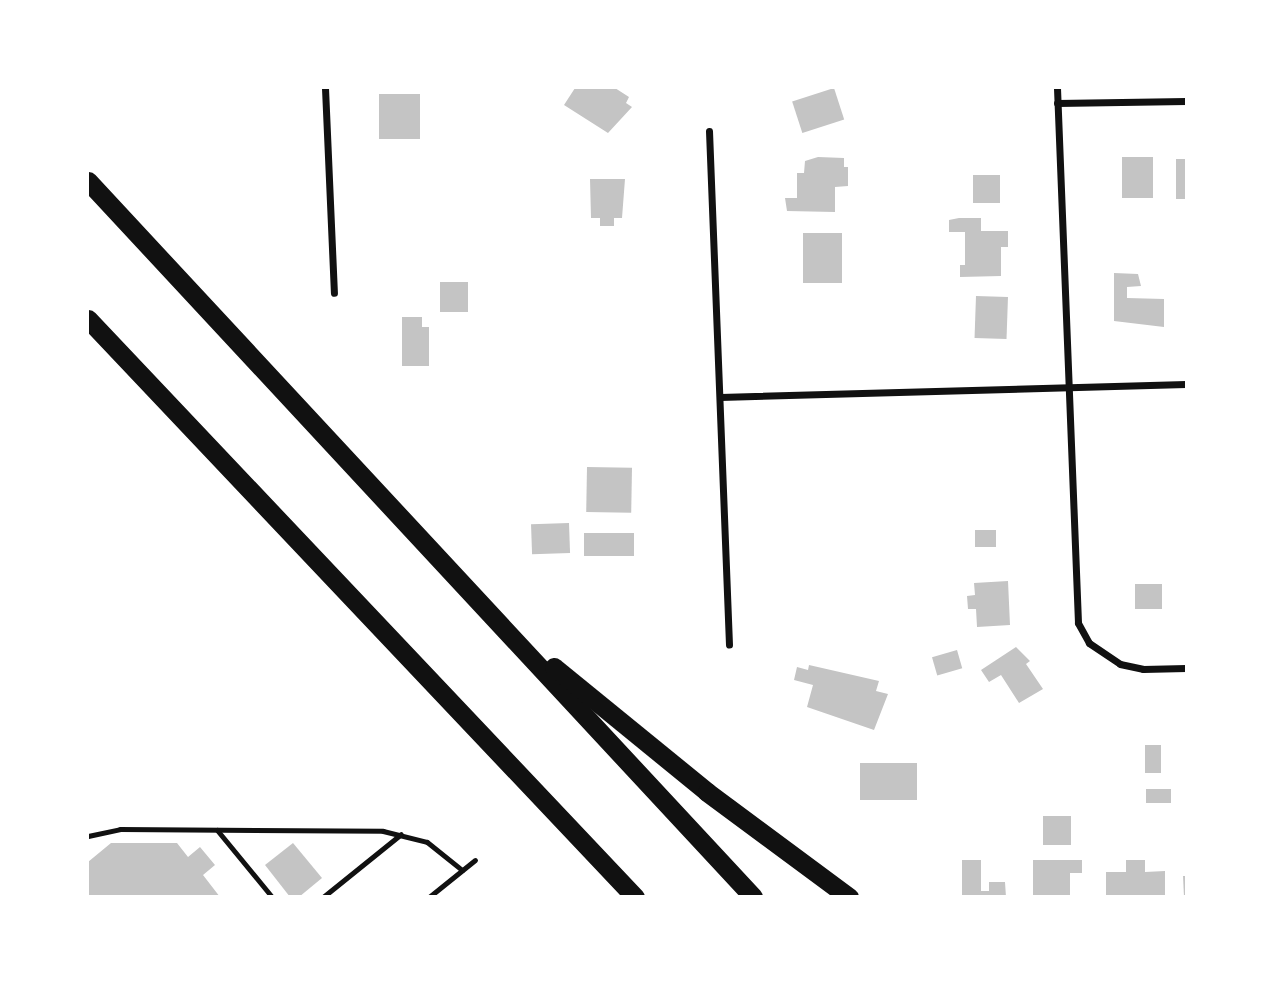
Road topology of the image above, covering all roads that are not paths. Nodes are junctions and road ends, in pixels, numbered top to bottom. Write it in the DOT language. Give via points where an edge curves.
graph roads {
  1 [pos="325,88"];
  2 [pos="1057,88"];
  3 [pos="1186,101"];
  4 [pos="1057,103"];
  5 [pos="709,131"];
  6 [pos="88,181"];
  7 [pos="334,293"];
  8 [pos="88,318"];
  9 [pos="1186,383"];
  10 [pos="1069,386"];
  11 [pos="720,397"];
  12 [pos="498,622"];
  13 [pos="729,645"];
  14 [pos="1186,668"];
  15 [pos="218,830"];
  16 [pos="401,834"];
  17 [pos="88,836"];
  18 [pos="475,860"];
  19 [pos="462,870"];
  20 [pos="272,897"];
  21 [pos="323,897"];
  22 [pos="429,897"];
  23 [pos="635,897"];
  24 [pos="753,897"];
  25 [pos="849,897"];
  1 -- 7 [label="street"];
  2 -- 4 [label="street"];
  3 -- 4 [label="street"];
  4 -- 10 [label="street"];
  5 -- 11 [label="street"];
  6 -- 12 [label="highway"];
  8 -- 23 [label="highway"];
  9 -- 10 [label="street"];
  10 -- 11 [label="street"];
  10 -- 14 [label="street" via="1078,623 1100,654 1143,669"];
  11 -- 13 [label="street"];
  12 -- 24 [label="highway"];
  12 -- 25 [label="highway" via="707,792"];
  15 -- 16 [label="lane"];
  15 -- 17 [label="lane" via="109,829"];
  15 -- 20 [label="lane"];
  16 -- 19 [label="lane" via="439,848"];
  16 -- 21 [label="lane"];
  18 -- 19 [label="lane"];
  19 -- 22 [label="lane"];
}
